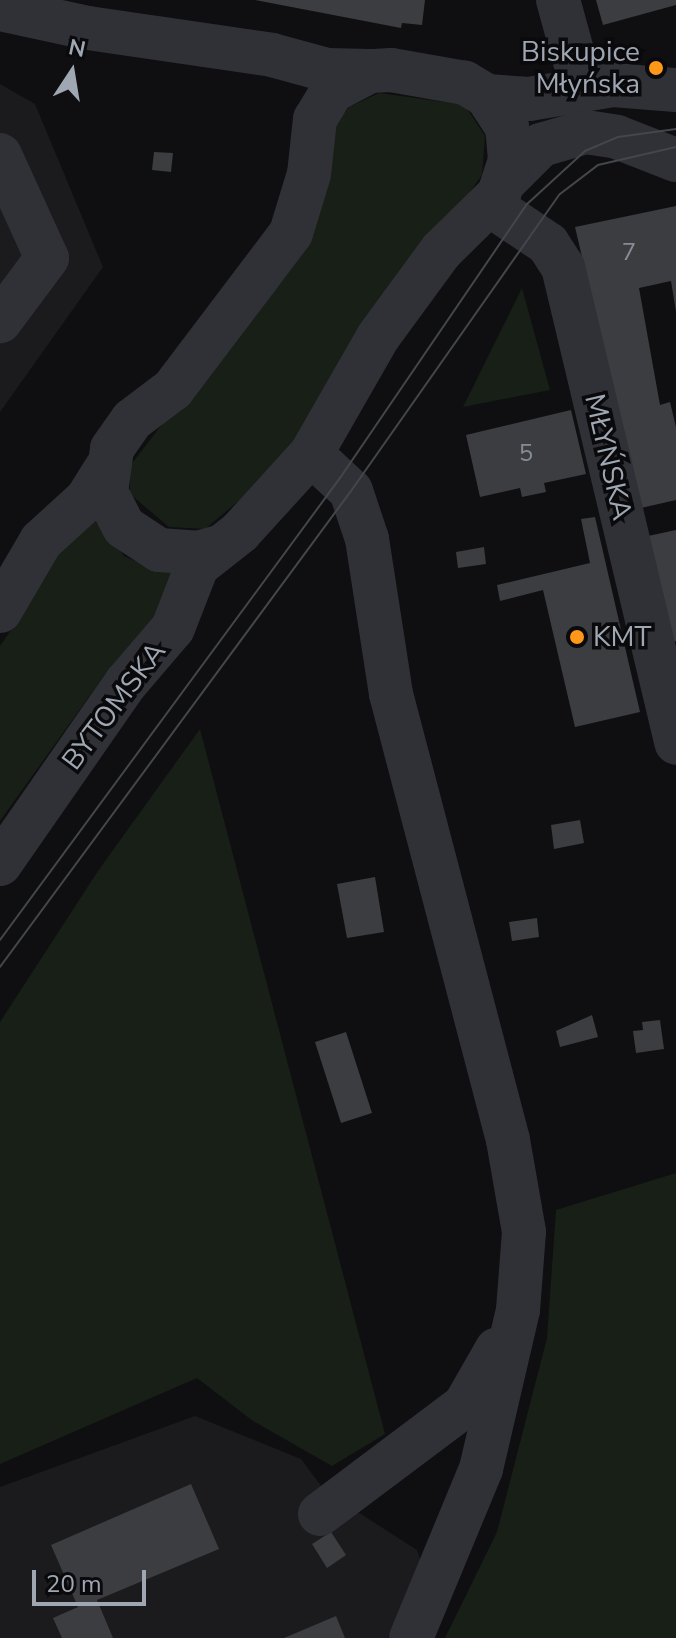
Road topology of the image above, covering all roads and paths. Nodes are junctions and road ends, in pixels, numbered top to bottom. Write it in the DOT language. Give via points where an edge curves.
graph roads {
  1 [pos="558,0"];
  2 [pos="0,9"];
  3 [pos="90,14"];
  4 [pos="242,52"];
  5 [pos="370,71"];
  6 [pos="582,87"];
  7 [pos="676,90"];
  8 [pos="487,96"];
  9 [pos="311,139"];
  10 [pos="0,155"];
  11 [pos="676,160"];
  12 [pos="498,193"];
  13 [pos="0,321"];
  14 [pos="311,454"];
  15 [pos="106,469"];
  16 [pos="219,547"];
  17 [pos="0,611"];
  18 [pos="676,743"];
  19 [pos="0,864"];
  20 [pos="518,1310"];
  21 [pos="320,1514"];
  22 [pos="411,1638"];
  1 -- 6 [label="street"];
  2 -- 3 [label="street"];
  3 -- 4 [label="street"];
  4 -- 5 [label="street" via="327,70"];
  4 -- 9 [label="street" via="276,71 295,91"];
  5 -- 8 [label="street" via="450,78"];
  5 -- 9 [label="street" via="347,81 322,102"];
  6 -- 7 [label="street"];
  6 -- 8 [label="street" via="529,99"];
  8 -- 12 [label="street" via="507,127 510,160"];
  9 -- 15 [label="street" via="302,205 291,233 173,389 121,431"];
  10 -- 13 [label="street" via="47,258"];
  11 -- 12 [label="street" via="617,137 586,132 541,145"];
  12 -- 14 [label="street, BYTOMSKA" via="441,251 378,337"];
  12 -- 18 [label="street, MŁYŃSKA" via="563,267"];
  14 -- 16 [label="street, BYTOMSKA" via="240,532"];
  14 -- 20 [label="street" via="351,491 367,539 391,694 520,1189 524,1258"];
  15 -- 16 [label="street" via="112,510 140,541 179,553"];
  15 -- 17 [label="street" via="87,499 41,541"];
  16 -- 19 [label="street, BYTOMSKA" via="197,566 173,628 126,683"];
  20 -- 21 [label="street" via="465,1405"];
  20 -- 22 [label="street" via="481,1469"];
}
